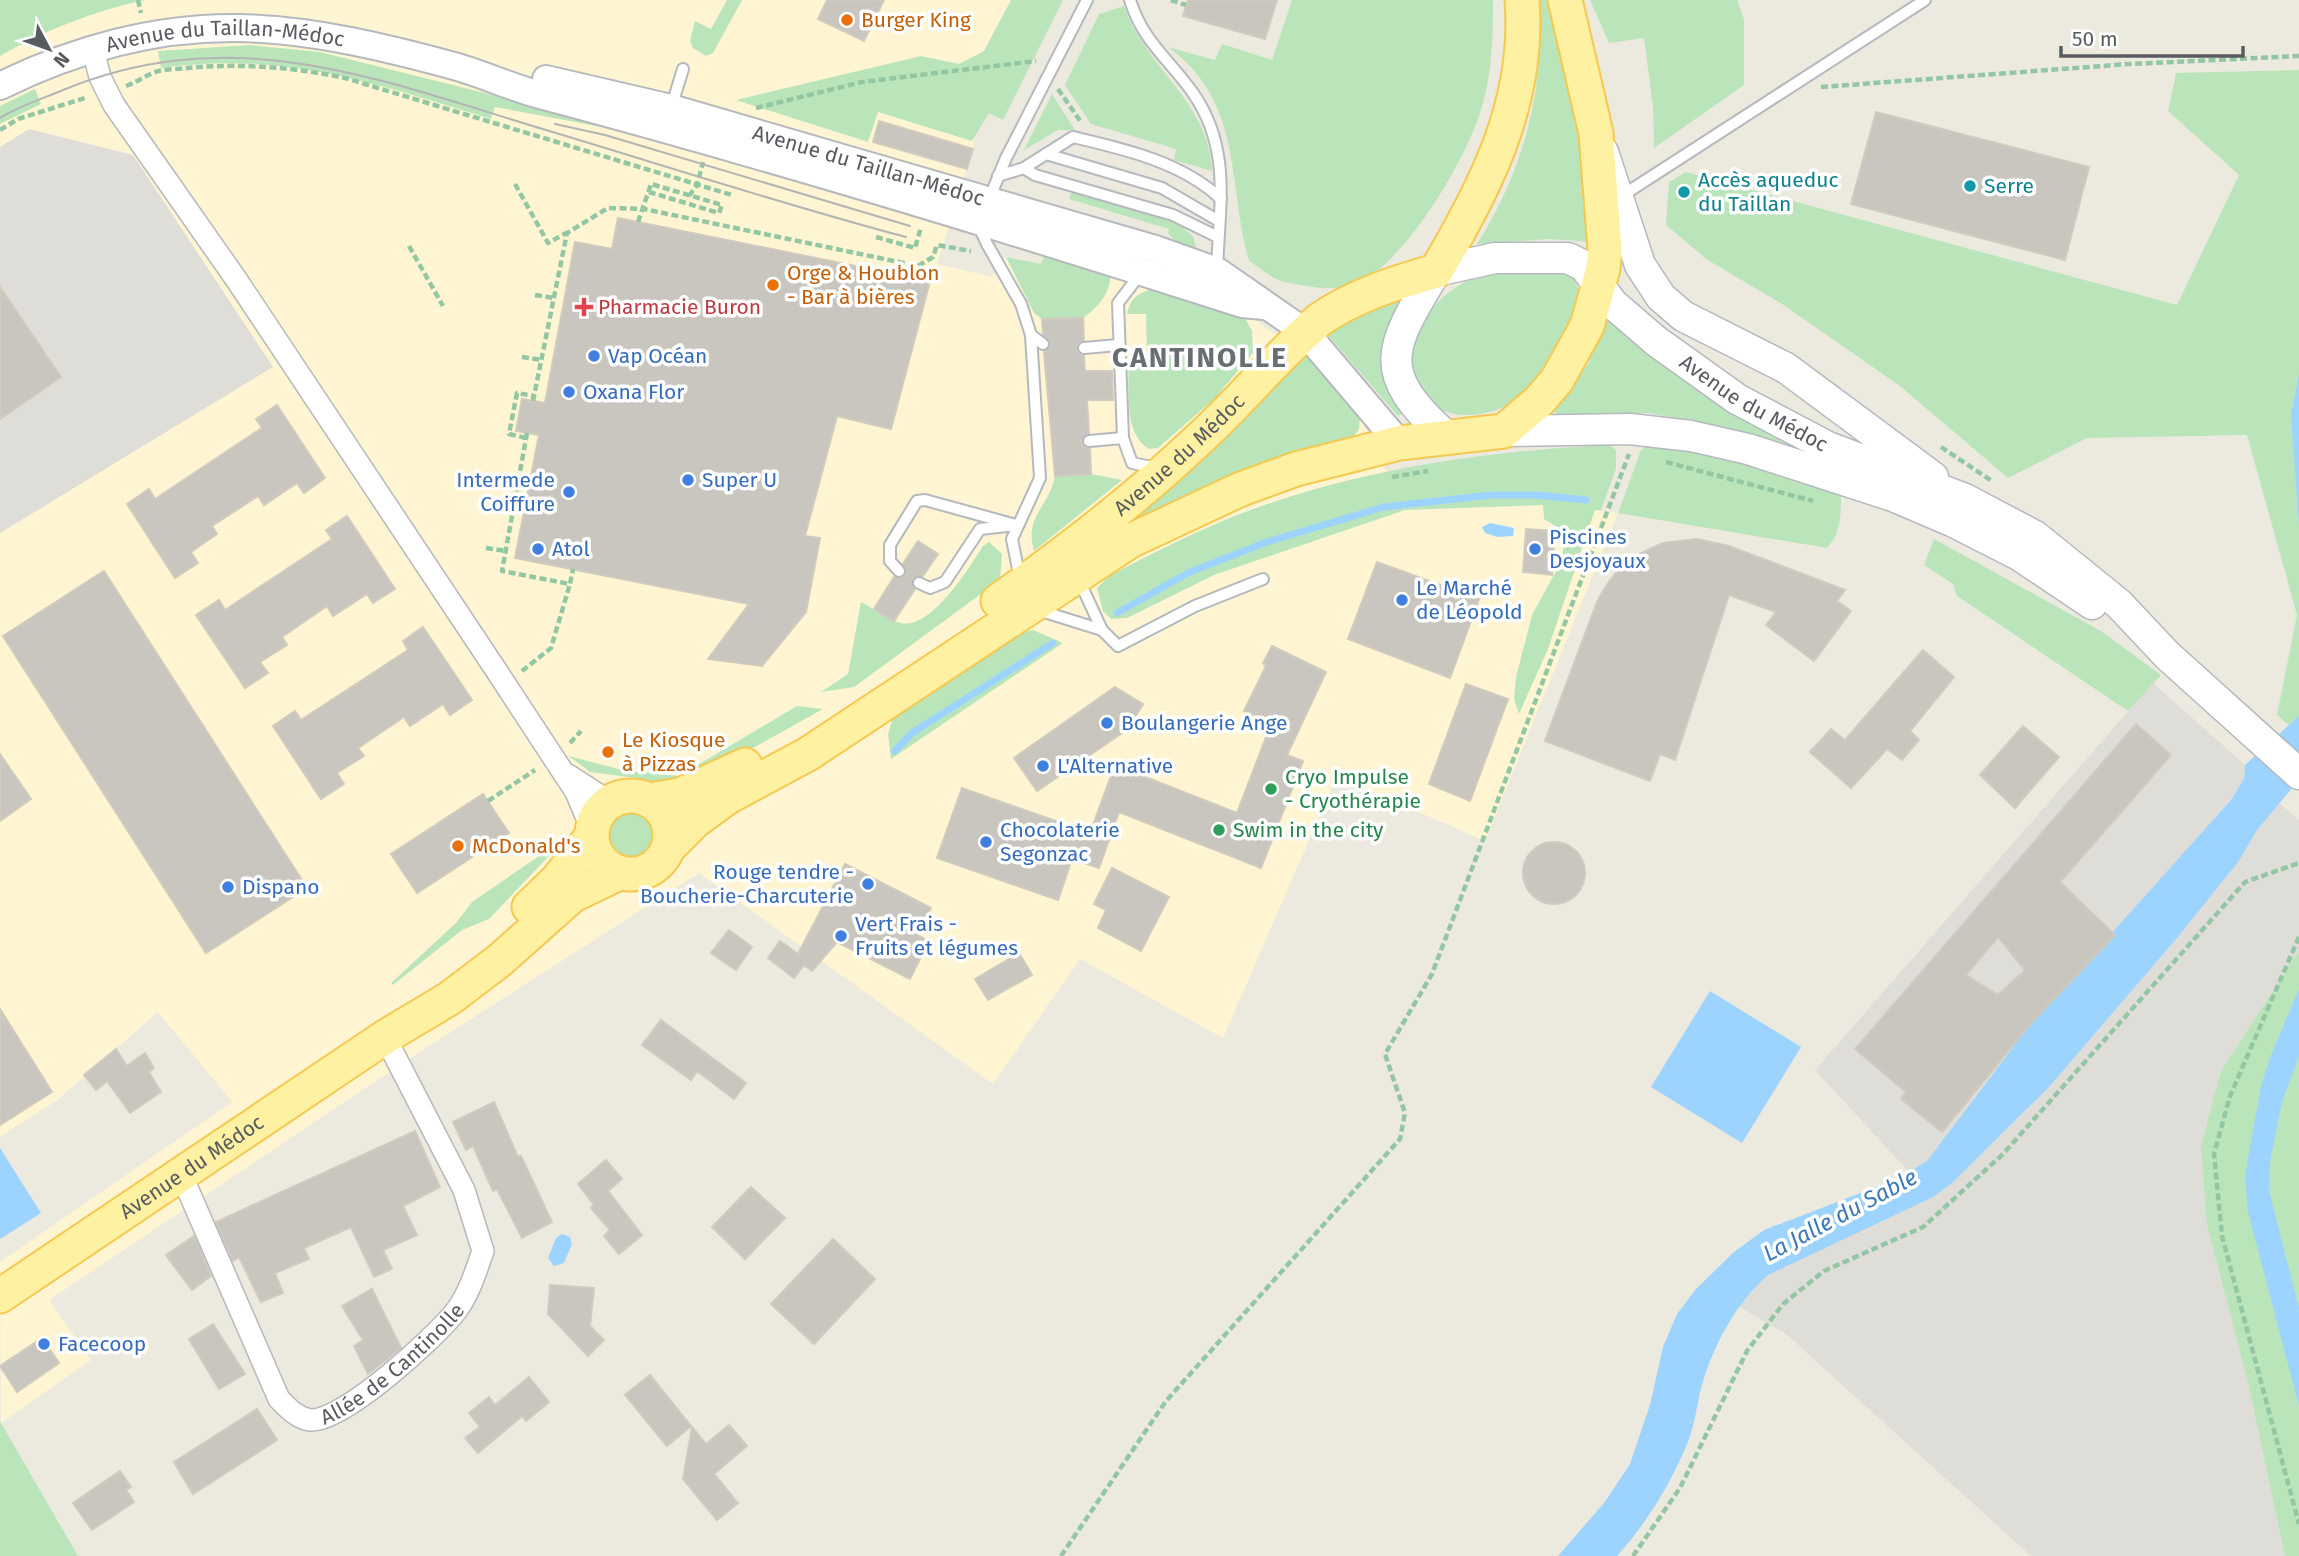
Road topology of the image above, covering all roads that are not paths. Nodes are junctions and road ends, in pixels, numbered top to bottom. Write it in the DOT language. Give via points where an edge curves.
graph roads {
  1 [pos="1087,0"];
  2 [pos="1130,0"];
  3 [pos="1522,0"];
  4 [pos="1565,0"];
  5 [pos="1925,0"];
  6 [pos="93,50"];
  7 [pos="684,69"];
  8 [pos="0,86"];
  9 [pos="668,117"];
  10 [pos="1596,133"];
  11 [pos="1046,154"];
  12 [pos="1024,168"];
  13 [pos="1620,197"];
  14 [pos="1221,199"];
  15 [pos="989,210"];
  16 [pos="1219,221"];
  17 [pos="1218,237"];
  18 [pos="1217,271"];
  19 [pos="1436,271"];
  20 [pos="1142,272"];
  21 [pos="1598,285"];
  22 [pos="1264,306"];
  23 [pos="1305,332"];
  24 [pos="1031,335"];
  25 [pos="1043,344"];
  26 [pos="1118,345"];
  27 [pos="1084,348"];
  28 [pos="1504,431"];
  29 [pos="1446,436"];
  30 [pos="1123,438"];
  31 [pos="1089,441"];
  32 [pos="1051,443"];
  33 [pos="1399,443"];
  34 [pos="1038,444"];
  35 [pos="1167,468"];
  36 [pos="1965,499"];
  37 [pos="1016,525"];
  38 [pos="898,570"];
  39 [pos="1077,575"];
  40 [pos="1263,579"];
  41 [pos="919,583"];
  42 [pos="1025,596"];
  43 [pos="1102,630"];
  44 [pos="2167,655"];
  45 [pos="562,755"];
  46 [pos="2299,774"];
  47 [pos="649,800"];
  48 [pos="610,802"];
  49 [pos="592,833"];
  50 [pos="668,848"];
  51 [pos="619,873"];
  52 [pos="385,1037"];
  53 [pos="181,1174"];
  54 [pos="0,1296"];
  1 -- 15 [label="lane"];
  2 -- 14 [label="lane" via="1146,38 1193,93 1212,125 1220,150"];
  3 -- 19 [label="main road" via="1522,53 1504,138 1474,207"];
  4 -- 10 [label="main road"];
  5 -- 13 [label="lane"];
  6 -- 8 [label="street, Avenue du Taillan-Médoc"];
  6 -- 9 [label="street, Avenue du Taillan-Médoc" via="169,32 237,28 321,36 457,67 501,85"];
  6 -- 45 [label="street" via="107,92"];
  7 -- 9 [label="lane"];
  9 -- 15 [label="street, Avenue du Taillan-Médoc"];
  10 -- 13 [label="main road"];
  10 -- 21 [label="main road" via="1605,249"];
  11 -- 12 [label="lane"];
  11 -- 14 [label="lane" via="1065,139 1082,139 1180,169"];
  11 -- 16 [label="lane" via="1162,188"];
  12 -- 15 [label="lane"];
  12 -- 17 [label="lane" via="1173,215"];
  13 -- 36 [label="main road" via="1646,278 1678,313 1786,368"];
  14 -- 16 [label="lane"];
  15 -- 18 [label="street, Avenue du Taillan-Médoc"];
  15 -- 20 [label="street, Avenue du Taillan-Médoc"];
  15 -- 24 [label="lane"];
  16 -- 17 [label="lane"];
  17 -- 18 [label="lane"];
  18 -- 22 [label="street, Avenue du Taillan-Médoc"];
  19 -- 21 [label="main road, Avenue du Médoc" via="1495,258 1567,258 1584,266"];
  19 -- 23 [label="main road, Avenue du Médoc" via="1400,281 1332,311"];
  19 -- 29 [label="main road" via="1401,333 1396,365 1409,400"];
  20 -- 22 [label="street, Avenue du Taillan-Médoc" via="1242,304"];
  20 -- 26 [label="lane" via="1118,303"];
  21 -- 28 [label="main road" via="1587,326 1557,380"];
  21 -- 36 [label="main road, Avenue du Médoc" via="1656,341 1759,412 1828,447"];
  22 -- 23 [label="street, Avenue du Taillan-Médoc"];
  23 -- 33 [label="street, Avenue du Taillan-Médoc"];
  23 -- 35 [label="main road, Avenue du Médoc"];
  24 -- 25 [label="lane"];
  24 -- 34 [label="lane"];
  26 -- 27 [label="lane"];
  26 -- 30 [label="lane"];
  28 -- 29 [label="main road, Avenue du Médoc"];
  28 -- 44 [label="main road, Avenue du Médoc" via="1633,446 1691,436 1748,449 1909,503 2019,555"];
  29 -- 33 [label="main road, Avenue du Médoc"];
  30 -- 31 [label="lane"];
  30 -- 35 [label="lane" via="1132,463"];
  32 -- 34 [label="lane"];
  33 -- 39 [label="main road, Avenue du Médoc" via="1296,469 1241,489 1130,541"];
  34 -- 37 [label="lane" via="1039,484"];
  35 -- 42 [label="main road, Avenue du Médoc"];
  36 -- 44 [label="main road, Avenue du Médoc" via="2057,552 2119,604"];
  37 -- 38 [label="lane" via="917,501 890,545 890,561"];
  37 -- 41 [label="lane" via="980,530 945,582 930,588"];
  37 -- 42 [label="lane" via="1012,539"];
  39 -- 42 [label="main road, Avenue du Médoc"];
  39 -- 43 [label="lane"];
  40 -- 43 [label="lane" via="1195,606 1118,646"];
  42 -- 43 [label="lane"];
  42 -- 47 [label="main road, Avenue du Médoc" via="802,734 712,782 680,795"];
  42 -- 50 [label="main road, Avenue du Médoc" via="808,754 721,802"];
  44 -- 46 [label="main road, Avenue du Médoc"];
  45 -- 48 [label="street" via="571,777"];
  45 -- 49 [label="street"];
  47 -- 48 [label="main road" via="636,796"];
  47 -- 50 [label="main road" via="665,815"];
  48 -- 49 [label="main road" via="601,810"];
  49 -- 51 [label="main road" via="600,859"];
  49 -- 52 [label="main road, Avenue du Médoc" via="557,880 500,935 407,1012"];
  50 -- 51 [label="main road" via="657,865 645,872"];
  51 -- 52 [label="main road, Avenue du Médoc" via="573,895 450,998"];
  52 -- 53 [label="main road, Avenue du Médoc"];
  52 -- 53 [label="street, Allée de Cantinolle" via="464,1190 483,1251 457,1310 373,1387 333,1413 311,1420 285,1406"];
  53 -- 54 [label="main road, Avenue du Médoc"];
}
